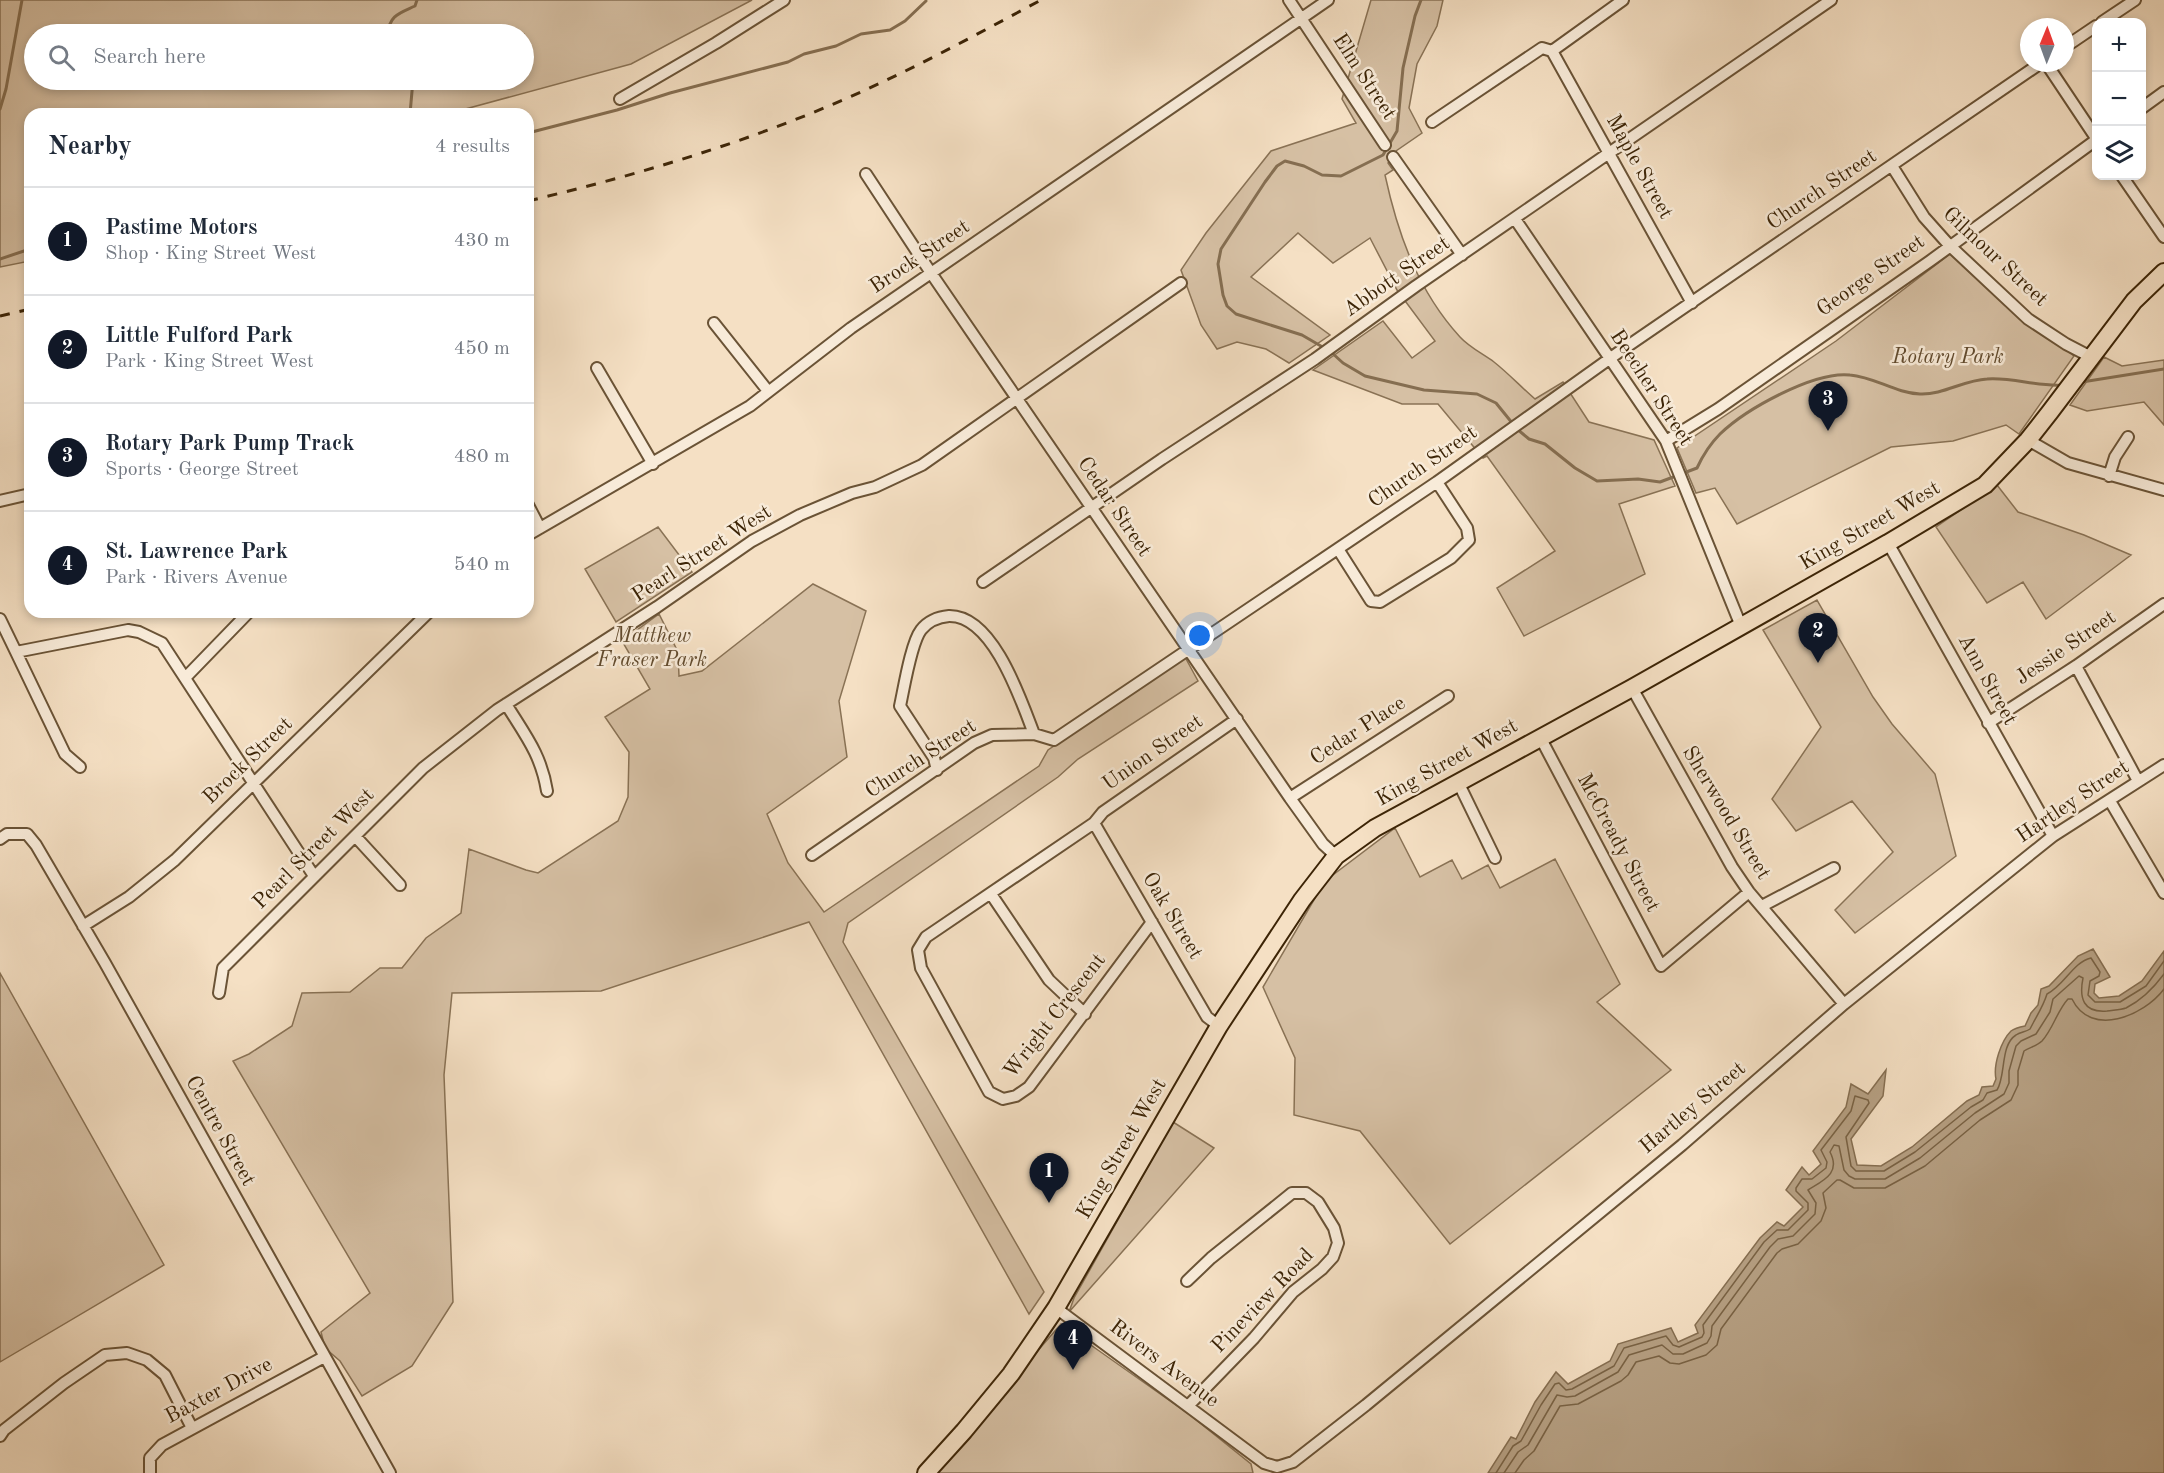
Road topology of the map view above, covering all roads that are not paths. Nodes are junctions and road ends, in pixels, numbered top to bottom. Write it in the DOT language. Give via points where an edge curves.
graph roads {
  1 [pos="784,0"];
  2 [pos="1289,0"];
  3 [pos="1328,0"];
  4 [pos="1623,0"];
  5 [pos="1831,0"];
  6 [pos="2135,0"];
  7 [pos="1302,17"];
  8 [pos="2108,18"];
  9 [pos="2092,29"];
  10 [pos="2074,41"];
  11 [pos="1552,51"];
  12 [pos="2028,72"];
  13 [pos="2052,72"];
  14 [pos="2164,92"];
  15 [pos="620,99"];
  16 [pos="2146,105"];
  17 [pos="1432,122"];
  18 [pos="2092,132"];
  19 [pos="2092,143"];
  20 [pos="1385,145"];
  21 [pos="1609,154"];
  22 [pos="1393,158"];
  23 [pos="1892,166"];
  24 [pos="866,174"];
  25 [pos="2125,180"];
  26 [pos="1515,219"];
  27 [pos="2164,237"];
  28 [pos="1949,245"];
  29 [pos="1462,255"];
  30 [pos="2164,272"];
  31 [pos="931,273"];
  32 [pos="1181,283"];
  33 [pos="1692,303"];
  34 [pos="714,323"];
  35 [pos="2091,357"];
  36 [pos="1610,359"];
  37 [pos="597,368"];
  38 [pos="768,391"];
  39 [pos="1017,398"];
  40 [pos="2128,436"];
  41 [pos="2028,440"];
  42 [pos="1666,441"];
  43 [pos="653,464"];
  44 [pos="2109,476"];
  45 [pos="1437,482"];
  46 [pos="2164,490"];
  47 [pos="24,495"];
  48 [pos="0,501"];
  49 [pos="1091,508"];
  50 [pos="534,516"];
  51 [pos="540,528"];
  52 [pos="534,532"];
  53 [pos="1888,543"];
  54 [pos="1338,549"];
  55 [pos="983,582"];
  56 [pos="2164,604"];
  57 [pos="243,618"];
  58 [pos="423,618"];
  59 [pos="0,619"];
  60 [pos="1741,626"];
  61 [pos="1188,648"];
  62 [pos="16,652"];
  63 [pos="2076,666"];
  64 [pos="186,676"];
  65 [pos="1632,688"];
  66 [pos="1448,696"];
  67 [pos="507,704"];
  68 [pos="1237,719"];
  69 [pos="1988,723"];
  70 [pos="1034,734"];
  71 [pos="1540,737"];
  72 [pos="2164,765"];
  73 [pos="80,767"];
  74 [pos="937,770"];
  75 [pos="254,781"];
  76 [pos="2138,781"];
  77 [pos="1458,782"];
  78 [pos="547,791"];
  79 [pos="1290,798"];
  80 [pos="2110,801"];
  81 [pos="1094,823"];
  82 [pos="356,836"];
  83 [pos="2053,836"];
  84 [pos="0,839"];
  85 [pos="812,855"];
  86 [pos="1336,856"];
  87 [pos="1495,858"];
  88 [pos="1834,868"];
  89 [pos="314,876"];
  90 [pos="400,885"];
  91 [pos="1749,892"];
  92 [pos="2164,893"];
  93 [pos="990,894"];
  94 [pos="1762,906"];
  95 [pos="1152,922"];
  96 [pos="83,926"];
  97 [pos="219,993"];
  98 [pos="1844,1004"];
  99 [pos="1085,1014"];
  100 [pos="1219,1026"];
  101 [pos="1186,1281"];
  102 [pos="1056,1308"];
  103 [pos="324,1357"];
  104 [pos="1188,1406"];
  105 [pos="192,1428"];
  106 [pos="0,1436"];
  107 [pos="1250,1452"];
  108 [pos="150,1473"];
  109 [pos="390,1473"];
  110 [pos="926,1473"];
  1 -- 15 [label="street"];
  2 -- 7 [label="street, Elm Street"];
  3 -- 7 [label="street, Brock Street"];
  4 -- 11 [label="street"];
  5 -- 21 [label="street, Abbott Street"];
  6 -- 8 [label="street"];
  7 -- 20 [label="street, Elm Street"];
  7 -- 31 [label="street, Brock Street"];
  9 -- 10 [label="street"];
  11 -- 17 [label="street" via="1542,48"];
  11 -- 21 [label="street, Maple Street"];
  12 -- 23 [label="street, Church Street"];
  13 -- 18 [label="street"];
  14 -- 16 [label="street"];
  19 -- 28 [label="street, George Street"];
  21 -- 26 [label="street, Abbott Street"];
  21 -- 33 [label="street, Maple Street"];
  22 -- 29 [label="street"];
  23 -- 28 [label="street, Gilmour Street" via="1924,217"];
  23 -- 33 [label="street, Church Street"];
  24 -- 31 [label="street, Cedar Street"];
  25 -- 27 [label="street"];
  26 -- 29 [label="street, Abbott Street"];
  26 -- 36 [label="street, Beecher Street"];
  28 -- 35 [label="street, Gilmour Street" via="2028,319"];
  28 -- 42 [label="street, George Street" via="1718,410"];
  29 -- 49 [label="street, Abbott Street" via="1340,342"];
  30 -- 35 [label="main road, King Street West" via="2134,301"];
  31 -- 38 [label="street, Brock Street"];
  31 -- 39 [label="street, Cedar Street"];
  32 -- 39 [label="street, Pearl Street West"];
  33 -- 36 [label="street, Church Street"];
  34 -- 38 [label="street"];
  35 -- 41 [label="main road, King Street West"];
  36 -- 42 [label="street, Beecher Street"];
  36 -- 45 [label="street, Church Street"];
  37 -- 43 [label="street"];
  38 -- 43 [label="street, Brock Street" via="750,406"];
  39 -- 49 [label="street, Cedar Street"];
  39 -- 67 [label="street, Pearl Street West" via="922,465 800,515 752,541"];
  40 -- 44 [label="street"];
  41 -- 44 [label="street" via="2068,463"];
  41 -- 53 [label="main road, King Street West" via="1985,485"];
  42 -- 60 [label="street, Beecher Street"];
  43 -- 51 [label="street, Brock Street"];
  44 -- 46 [label="street"];
  45 -- 54 [label="street, Church Street"];
  45 -- 54 [label="street" via="1467,528 1469,540 1451,558 1380,602 1371,601"];
  47 -- 48 [label="street"];
  49 -- 55 [label="street, Abbott Street"];
  49 -- 61 [label="street, Cedar Street"];
  50 -- 51 [label="street"];
  51 -- 52 [label="street, Brock Street"];
  53 -- 60 [label="main road, King Street West"];
  53 -- 69 [label="street, Ann Street"];
  54 -- 61 [label="street, Church Street"];
  56 -- 63 [label="street, Jessie Street"];
  57 -- 64 [label="street"];
  58 -- 75 [label="street, Brock Street"];
  59 -- 62 [label="street"];
  60 -- 65 [label="main road, King Street West"];
  61 -- 68 [label="street, Cedar Street"];
  61 -- 70 [label="street, Church Street" via="1054,740"];
  62 -- 64 [label="street" via="128,630 162,643"];
  62 -- 73 [label="street" via="65,754"];
  63 -- 69 [label="street, Jessie Street"];
  63 -- 76 [label="street"];
  64 -- 75 [label="street"];
  65 -- 71 [label="main road, King Street West"];
  65 -- 91 [label="street, Sherwood Street"];
  66 -- 79 [label="street, Cedar Place"];
  67 -- 78 [label="street" via="537,754"];
  67 -- 82 [label="street, Pearl Street West" via="423,768"];
  68 -- 79 [label="street, Cedar Street"];
  68 -- 81 [label="street, Union Street" via="1103,812"];
  69 -- 83 [label="street, Ann Street"];
  70 -- 74 [label="street, Church Street" via="992,735"];
  70 -- 74 [label="street" via="1013,681 985,634 960,616 932,620 920,631 913,649 900,706 934,758"];
  71 -- 77 [label="main road, King Street West"];
  71 -- 91 [label="street, McCready Street" via="1661,966"];
  72 -- 76 [label="street, Hartley Street"];
  74 -- 85 [label="street, Church Street"];
  75 -- 89 [label="street"];
  75 -- 96 [label="street, Brock Street" via="175,860 129,897"];
  76 -- 80 [label="street, Hartley Street"];
  77 -- 86 [label="main road, King Street West" via="1375,828"];
  77 -- 87 [label="street"];
  79 -- 86 [label="street, Cedar Street"];
  80 -- 83 [label="street, Hartley Street"];
  80 -- 92 [label="street"];
  81 -- 93 [label="street, Wright Crescent"];
  81 -- 95 [label="street, Oak Street"];
  82 -- 89 [label="street, Pearl Street West"];
  82 -- 90 [label="street"];
  83 -- 98 [label="street, Hartley Street"];
  84 -- 96 [label="street, Centre Street" via="7,834 27,834"];
  86 -- 100 [label="main road, King Street West" via="1302,900"];
  88 -- 94 [label="street"];
  89 -- 97 [label="street, Pearl Street West" via="223,968"];
  91 -- 94 [label="street, Sherwood Street"];
  93 -- 99 [label="street" via="1049,980"];
  93 -- 99 [label="street, Wright Crescent" via="926,937 918,950 921,968 989,1092 1003,1099 1029,1087"];
  94 -- 98 [label="street, Sherwood Street"];
  95 -- 99 [label="street, Wright Crescent"];
  95 -- 100 [label="street, Oak Street" via="1207,1017"];
  96 -- 103 [label="street, Centre Street"];
  98 -- 107 [label="street, Hartley Street" via="1682,1145 1293,1462 1278,1467 1264,1463"];
  100 -- 102 [label="main road, King Street West"];
  101 -- 104 [label="street, Pineview Road" via="1292,1193 1306,1193 1318,1202 1334,1228 1338,1243 1333,1257 1293,1292"];
  102 -- 104 [label="street, Rivers Avenue"];
  102 -- 110 [label="main road, King Street West" via="1011,1374"];
  103 -- 105 [label="street, Baxter Drive"];
  103 -- 109 [label="street, Centre Street"];
  104 -- 107 [label="street, Rivers Avenue"];
  105 -- 106 [label="street" via="165,1375 147,1360 127,1353 105,1355"];
  105 -- 108 [label="street, Baxter Drive" via="162,1445 150,1458"];
}
